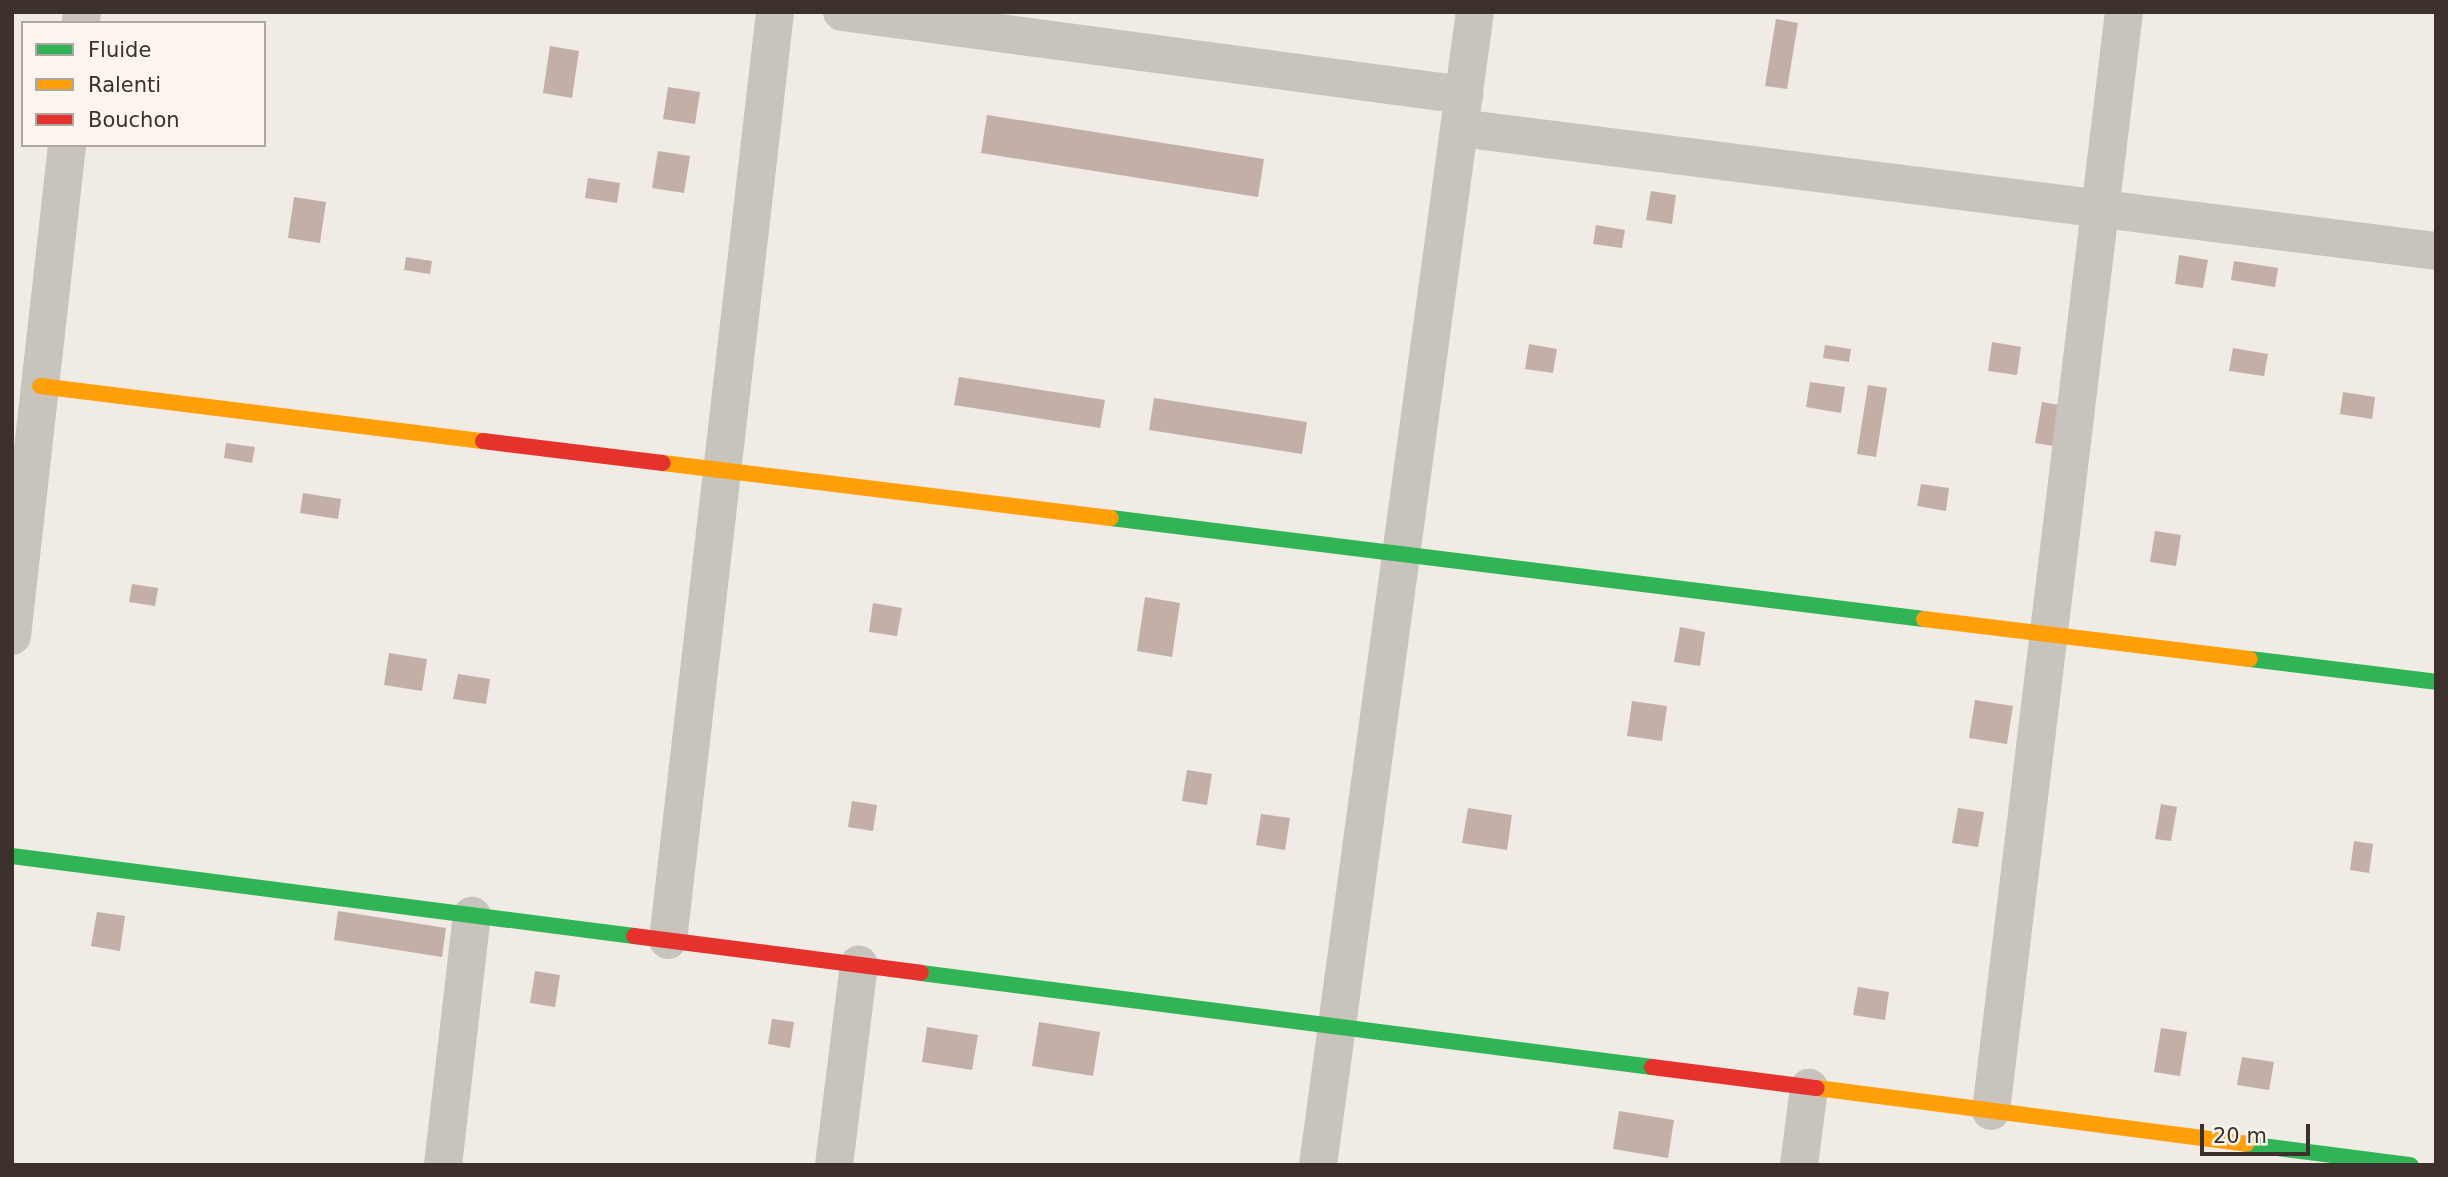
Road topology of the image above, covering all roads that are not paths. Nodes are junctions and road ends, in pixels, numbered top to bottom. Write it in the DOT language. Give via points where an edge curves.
graph roads {
  1 [pos="775,12"];
  2 [pos="842,12"];
  3 [pos="1475,12"];
  4 [pos="2124,12"];
  5 [pos="1462,112"];
  6 [pos="67,147"];
  7 [pos="2100,209"];
  8 [pos="2436,251"];
  9 [pos="40,386"];
  10 [pos="722,470"];
  11 [pos="1402,552"];
  12 [pos="2049,631"];
  13 [pos="12,636"];
  14 [pos="2436,682"];
  15 [pos="12,856"];
  16 [pos="472,916"];
  17 [pos="668,940"];
  18 [pos="859,965"];
  19 [pos="1337,1027"];
  20 [pos="1809,1088"];
  21 [pos="1992,1111"];
  22 [pos="443,1165"];
  23 [pos="834,1165"];
  24 [pos="1318,1165"];
  25 [pos="1799,1165"];
  26 [pos="2411,1165"];
  1 -- 10 [label="street"];
  2 -- 5 [label="street"];
  3 -- 5 [label="street"];
  4 -- 7 [label="street"];
  5 -- 7 [label="street"];
  5 -- 11 [label="street"];
  6 -- 9 [label="street"];
  7 -- 8 [label="street"];
  7 -- 12 [label="street"];
  9 -- 10 [label="street"];
  9 -- 13 [label="street"];
  10 -- 11 [label="street"];
  10 -- 17 [label="street"];
  11 -- 12 [label="street"];
  11 -- 19 [label="street"];
  12 -- 14 [label="street"];
  12 -- 21 [label="street"];
  15 -- 16 [label="street"];
  16 -- 17 [label="street"];
  16 -- 22 [label="street"];
  17 -- 18 [label="street"];
  18 -- 19 [label="street"];
  18 -- 23 [label="street"];
  19 -- 20 [label="street"];
  19 -- 24 [label="street"];
  20 -- 21 [label="street"];
  20 -- 25 [label="street"];
  21 -- 26 [label="street"];
}
